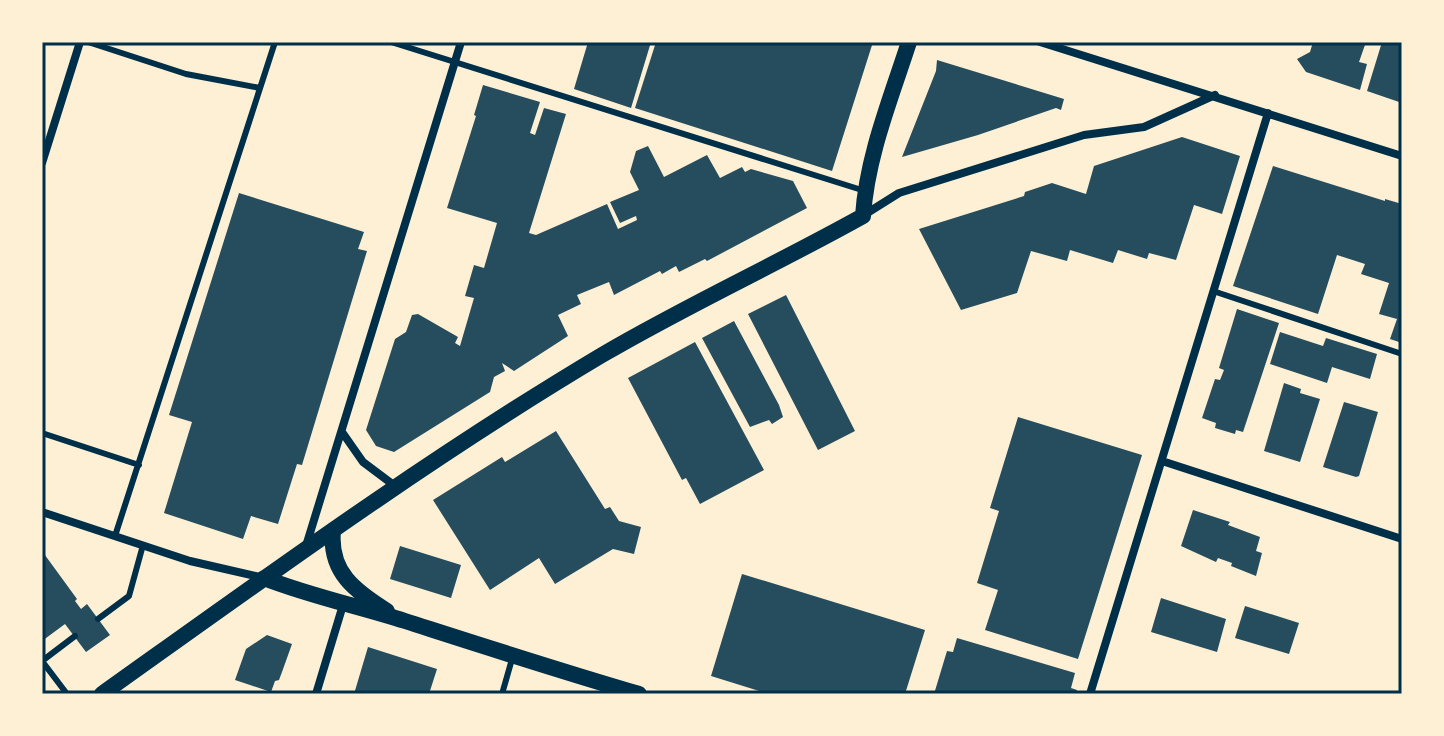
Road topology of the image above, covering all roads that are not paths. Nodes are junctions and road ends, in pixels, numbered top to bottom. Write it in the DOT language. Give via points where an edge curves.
graph roads {
  1 [pos="80,42"];
  2 [pos="88,42"];
  3 [pos="275,42"];
  4 [pos="391,42"];
  5 [pos="461,42"];
  6 [pos="909,42"];
  7 [pos="1040,42"];
  8 [pos="454,63"];
  9 [pos="260,88"];
  10 [pos="1215,95"];
  11 [pos="1268,113"];
  12 [pos="1402,156"];
  13 [pos="42,163"];
  14 [pos="865,191"];
  15 [pos="863,216"];
  16 [pos="1213,291"];
  17 [pos="1402,354"];
  18 [pos="342,432"];
  19 [pos="42,433"];
  20 [pos="1162,461"];
  21 [pos="139,465"];
  22 [pos="395,486"];
  23 [pos="42,512"];
  24 [pos="333,531"];
  25 [pos="115,536"];
  26 [pos="1402,539"];
  27 [pos="143,545"];
  28 [pos="305,551"];
  29 [pos="264,578"];
  30 [pos="343,605"];
  31 [pos="98,619"];
  32 [pos="402,620"];
  33 [pos="75,636"];
  34 [pos="513,656"];
  35 [pos="67,694"];
  36 [pos="102,694"];
  37 [pos="316,694"];
  38 [pos="502,694"];
  39 [pos="639,694"];
  40 [pos="1090,694"];
  1 -- 13 [label="street"];
  2 -- 9 [label="lane" via="186,74"];
  3 -- 9 [label="lane"];
  4 -- 8 [label="lane"];
  5 -- 8 [label="street"];
  6 -- 14 [label="main road"];
  7 -- 10 [label="street"];
  8 -- 14 [label="lane"];
  8 -- 18 [label="street"];
  9 -- 21 [label="lane"];
  10 -- 11 [label="street"];
  10 -- 15 [label="street" via="1144,127 1084,135 899,193"];
  11 -- 12 [label="street"];
  11 -- 16 [label="street"];
  14 -- 15 [label="main road"];
  15 -- 22 [label="main road" via="609,351"];
  16 -- 17 [label="lane"];
  16 -- 20 [label="street"];
  18 -- 22 [label="street" via="363,462"];
  18 -- 28 [label="street"];
  19 -- 21 [label="lane"];
  20 -- 26 [label="street"];
  20 -- 40 [label="street"];
  21 -- 25 [label="lane"];
  22 -- 24 [label="main road"];
  23 -- 25 [label="street"];
  24 -- 28 [label="main road"];
  24 -- 32 [label="main road" via="331,549 337,565 356,591"];
  25 -- 27 [label="street"];
  27 -- 29 [label="street"];
  27 -- 31 [label="lane" via="129,596"];
  28 -- 29 [label="main road"];
  29 -- 30 [label="main road"];
  29 -- 36 [label="main road"];
  30 -- 32 [label="main road"];
  30 -- 37 [label="street"];
  32 -- 34 [label="main road"];
  33 -- 35 [label="lane" via="42,661"];
  34 -- 38 [label="lane"];
  34 -- 39 [label="main road"];
}
